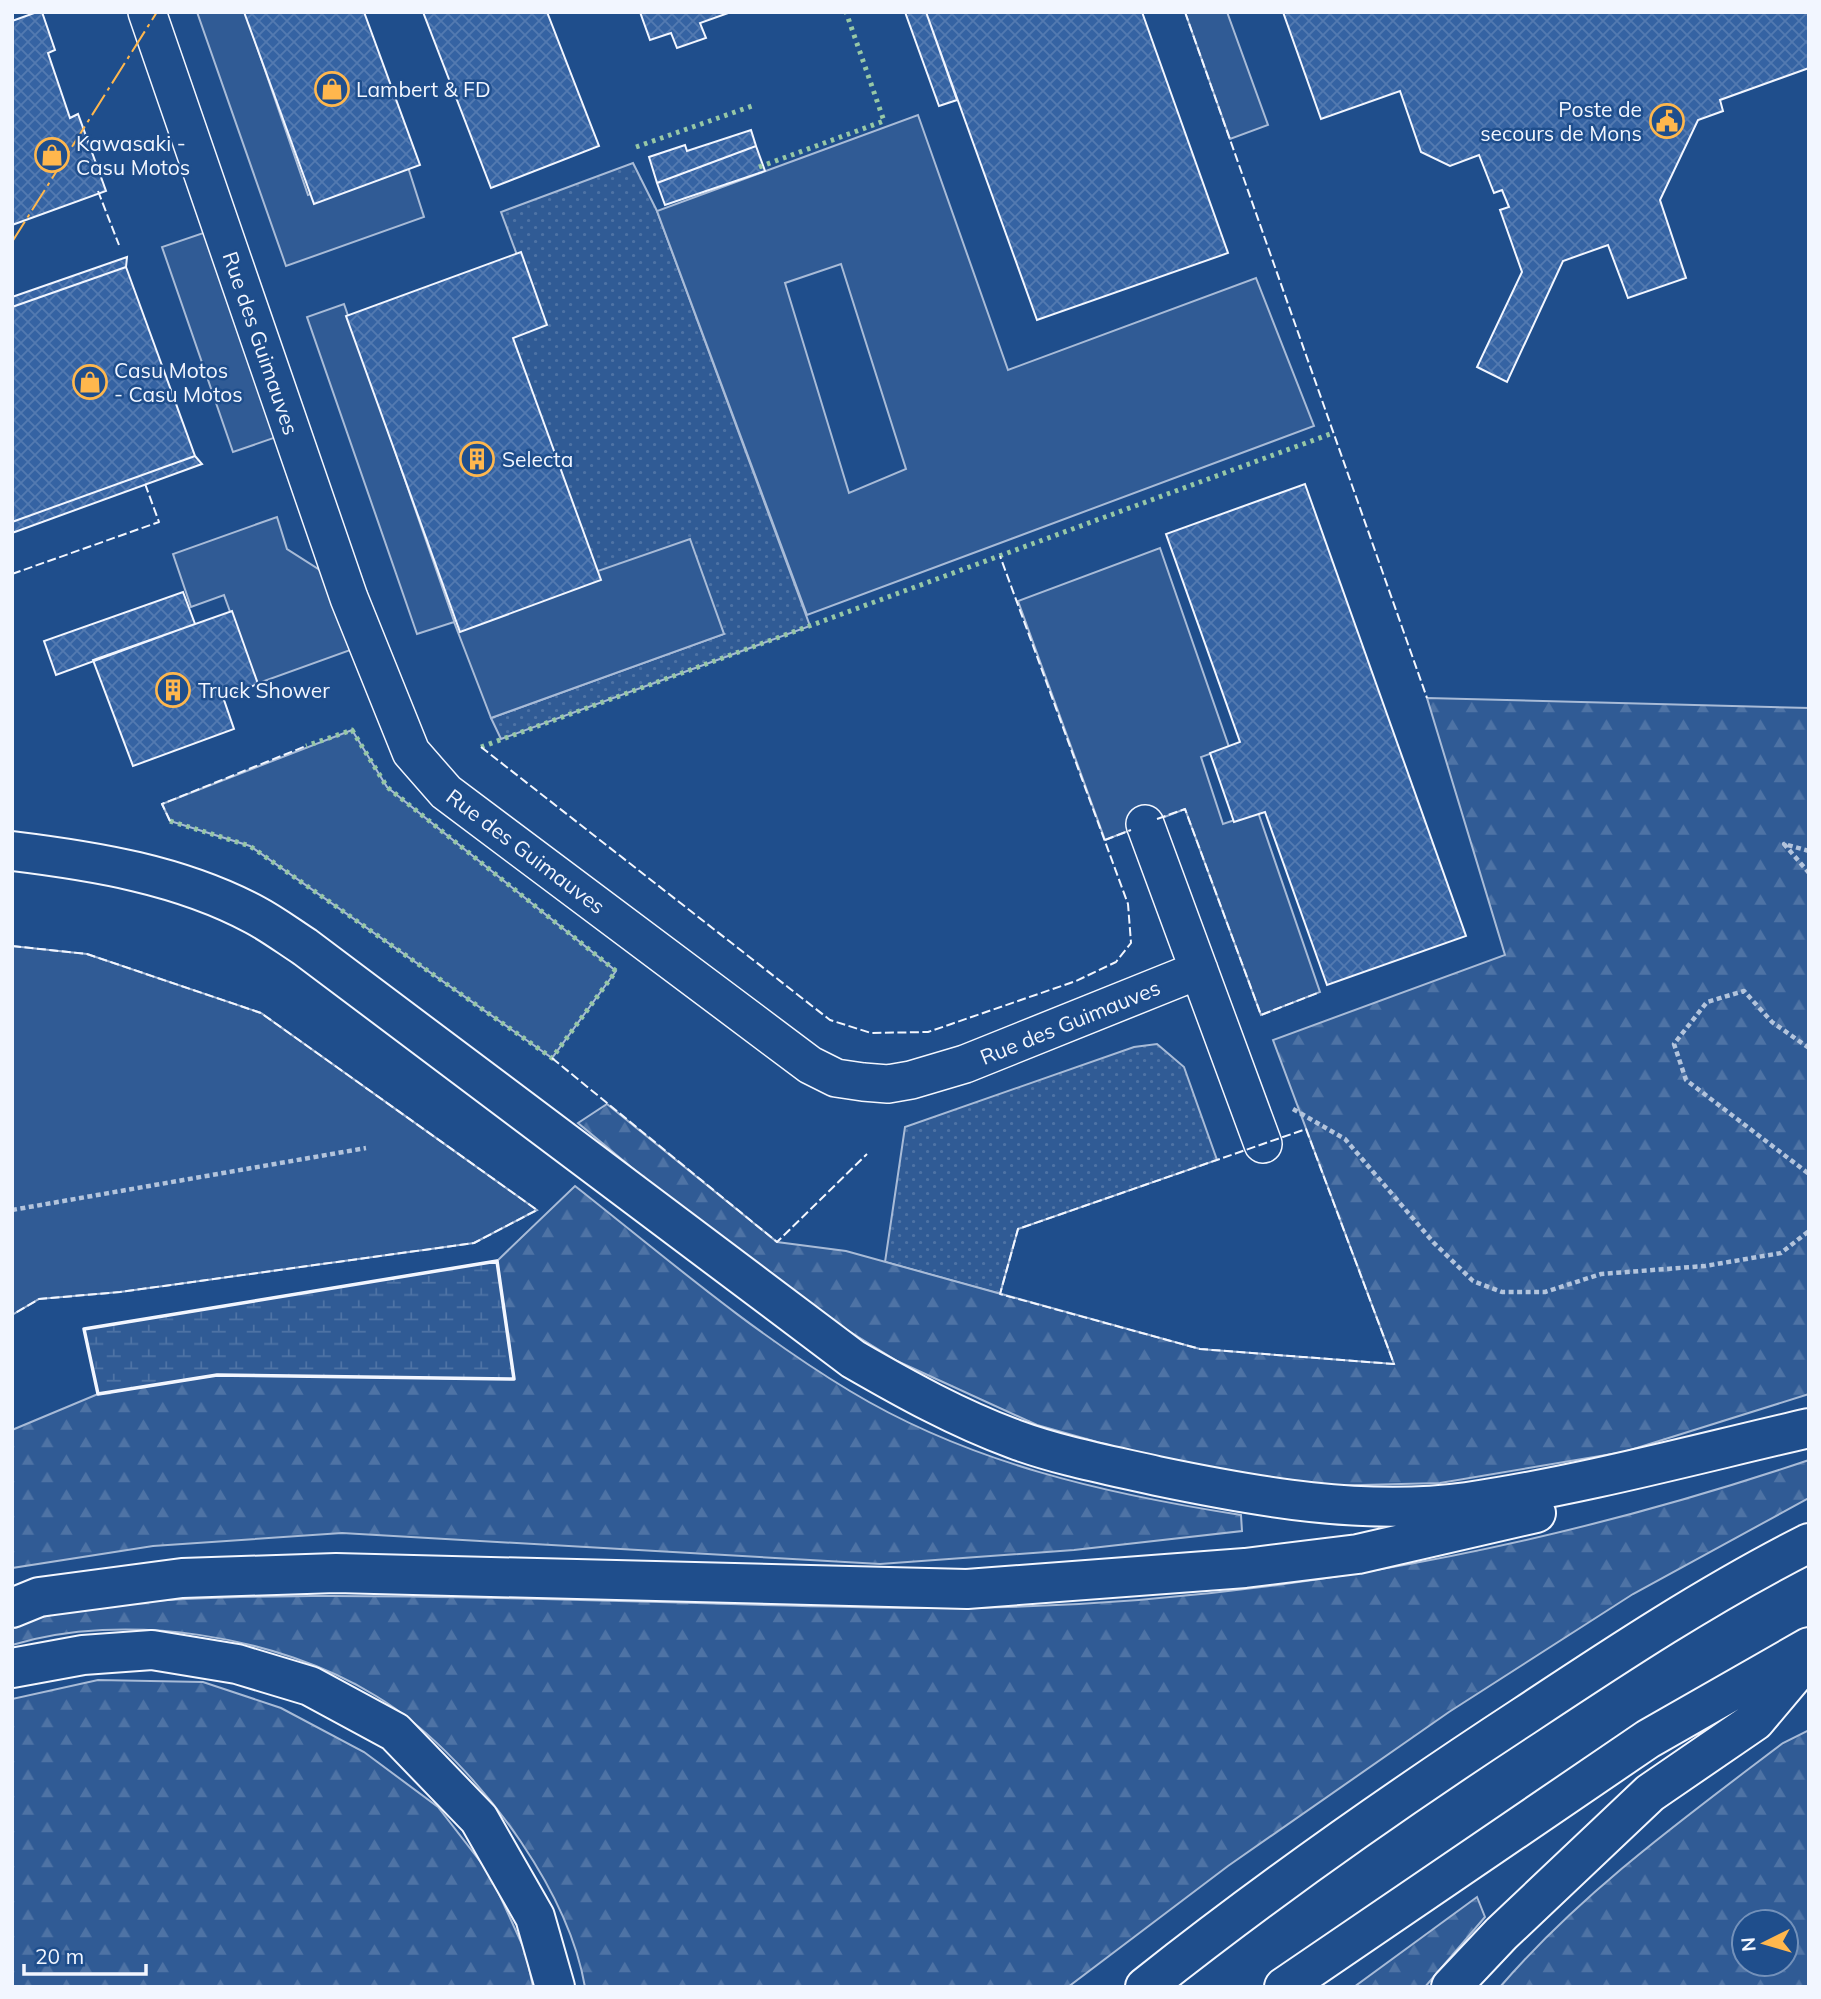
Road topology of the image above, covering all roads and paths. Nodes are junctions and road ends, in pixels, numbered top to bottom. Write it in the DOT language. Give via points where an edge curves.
graph roads {
  1 [pos="147,12"];
  2 [pos="1145,824"];
  3 [pos="12,851"];
  4 [pos="1809,851"];
  5 [pos="1809,873"];
  6 [pos="1199,971"];
  7 [pos="1809,1048"];
  8 [pos="1247,1103"];
  9 [pos="1263,1144"];
  10 [pos="366,1149"];
  11 [pos="1809,1174"];
  12 [pos="12,1210"];
  13 [pos="1809,1231"];
  14 [pos="1809,1428"];
  15 [pos="1809,1543"];
  16 [pos="12,1608"];
  17 [pos="1809,1647"];
  18 [pos="1809,1657"];
  19 [pos="12,1668"];
  20 [pos="555,1987"];
  21 [pos="1145,1987"];
  22 [pos="1284,1987"];
  23 [pos="1451,1987"];
  1 -- 6 [label="street, Rue des Guimauves" via="349,598 411,752 446,792 810,1065 836,1078 888,1084 965,1064"];
  2 -- 6 [label="street"];
  3 -- 14 [label="highway" via="151,875 255,915 305,947 853,1359 936,1406 1014,1439 1080,1459 1229,1490 1330,1504 1399,1507 1466,1502 1566,1483"];
  4 -- 5 [label="path" via="1784,844"];
  6 -- 8 [label="street"];
  7 -- 11 [label="path" via="1772,1023 1744,991 1707,1002 1674,1044 1686,1080"];
  8 -- 9 [label="street"];
  8 -- 13 [label="path" via="1273,1098 1345,1139 1444,1253 1473,1281 1502,1292 1545,1292 1601,1273 1706,1266 1781,1253"];
  10 -- 12 [label="path"];
  14 -- 16 [label="highway" via="1593,1499 1358,1554 1245,1568 967,1589 336,1573 182,1578 39,1597"];
  15 -- 21 [label="highway" via="1598,1667 1417,1786 1237,1914"];
  17 -- 22 [label="highway" via="1648,1739"];
  18 -- 23 [label="highway" via="1755,1721 1650,1793"];
  19 -- 20 [label="highway" via="83,1655 152,1650 237,1664 310,1686 396,1732 479,1819 535,1917"];
}
